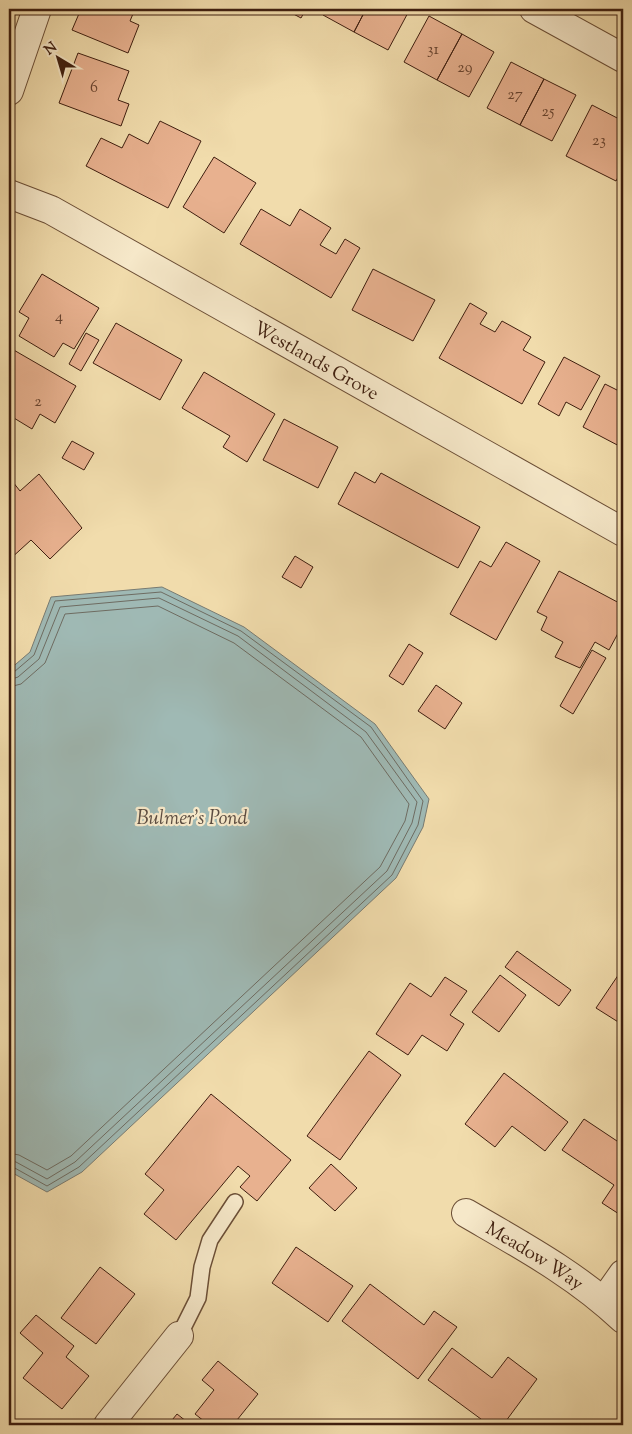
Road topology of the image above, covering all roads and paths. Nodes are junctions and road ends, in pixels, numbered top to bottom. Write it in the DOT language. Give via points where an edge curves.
graph roads {
  1 [pos="37,9"];
  2 [pos="534,9"];
  3 [pos="623,58"];
  4 [pos="9,91"];
  5 [pos="9,194"];
  6 [pos="623,532"];
  7 [pos="235,1202"];
  8 [pos="466,1212"];
  9 [pos="623,1274"];
  10 [pos="614,1310"];
  11 [pos="179,1336"];
  12 [pos="108,1425"];
  1 -- 4 [label="street"];
  2 -- 3 [label="street"];
  5 -- 6 [label="street, Westlands Grove" via="51,210"];
  7 -- 11 [label="lane" via="210,1240 198,1298"];
  8 -- 10 [label="street, Meadow Way" via="548,1261"];
  9 -- 10 [label="street, Meadow Way"];
  11 -- 12 [label="street"];
}
